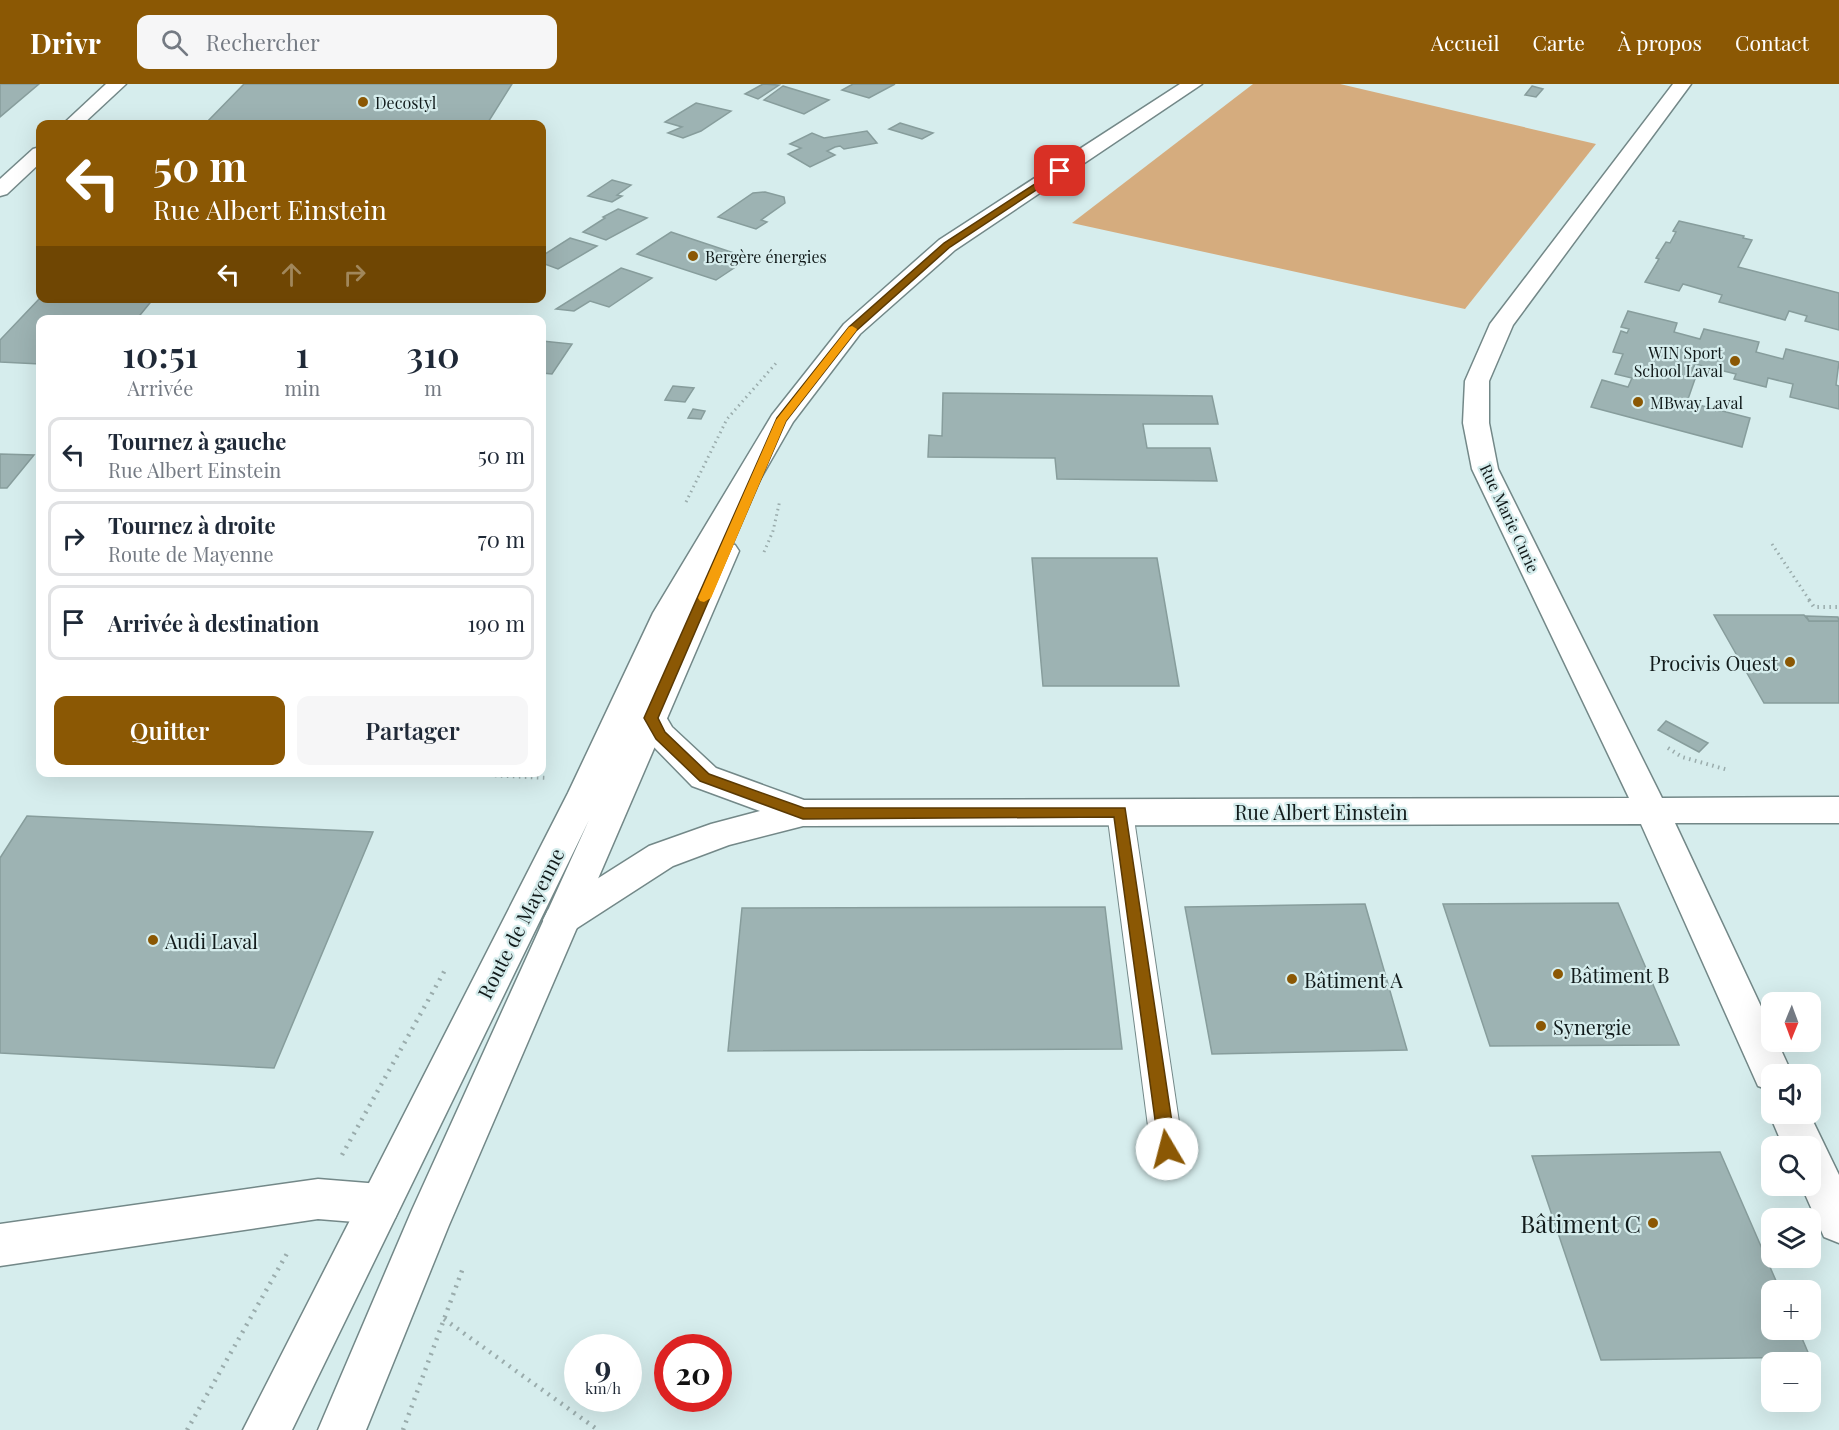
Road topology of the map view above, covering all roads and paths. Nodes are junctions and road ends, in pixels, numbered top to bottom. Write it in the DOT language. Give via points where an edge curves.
graph roads {
  1 [pos="117,84"];
  2 [pos="1193,84"];
  3 [pos="1682,84"];
  4 [pos="76,120"];
  5 [pos="36,157"];
  6 [pos="0,190"];
  7 [pos="781,420"];
  8 [pos="782,491"];
  9 [pos="1772,544"];
  10 [pos="759,563"];
  11 [pos="1839,607"];
  12 [pos="651,718"];
  13 [pos="1664,746"];
  14 [pos="1732,771"];
  15 [pos="531,777"];
  16 [pos="551,778"];
  17 [pos="1839,810"];
  18 [pos="1652,811"];
  19 [pos="1120,812"];
  20 [pos="803,813"];
  21 [pos="561,920"];
  22 [pos="1767,1064"];
  23 [pos="1167,1149"];
  24 [pos="1821,1183"];
  25 [pos="380,1204"];
  26 [pos="1839,1222"];
  27 [pos="0,1245"];
  28 [pos="467,1258"];
  29 [pos="444,1319"];
  30 [pos="267,1430"];
  31 [pos="342,1430"];
  32 [pos="402,1430"];
  33 [pos="598,1430"];
  1 -- 4 [label="street"];
  2 -- 7 [label="street, Route de Mayenne" via="947,245 852,329"];
  3 -- 18 [label="street, Rue Marie Curie" via="1502,324 1478,381 1476,423 1485,469"];
  5 -- 6 [label="street"];
  7 -- 12 [label="street, Route de Mayenne"];
  7 -- 25 [label="street, Route de Mayenne" via="668,613 585,793"];
  8 -- 10 [label="path" via="773,531"];
  9 -- 11 [label="path" via="1814,607"];
  12 -- 20 [label="street, Rue Albert Einstein" via="661,735 704,777"];
  12 -- 21 [label="street, Route de Mayenne"];
  13 -- 14 [label="path" via="1682,757"];
  15 -- 16 [label="path"];
  17 -- 18 [label="street, Rue Albert Einstein"];
  18 -- 19 [label="street, Rue Albert Einstein"];
  18 -- 22 [label="street, Rue Marie Curie"];
  19 -- 20 [label="street, Rue Albert Einstein"];
  19 -- 23 [label="lane"];
  20 -- 21 [label="street, Rue Albert Einstein" via="723,833 661,856"];
  21 -- 31 [label="street, Route de Mayenne"];
  24 -- 26 [label="street"];
  25 -- 27 [label="street" via="318,1199"];
  25 -- 30 [label="street, Route de Mayenne"];
  28 -- 29 [label="path"];
  29 -- 32 [label="path"];
  29 -- 33 [label="path"];
}
